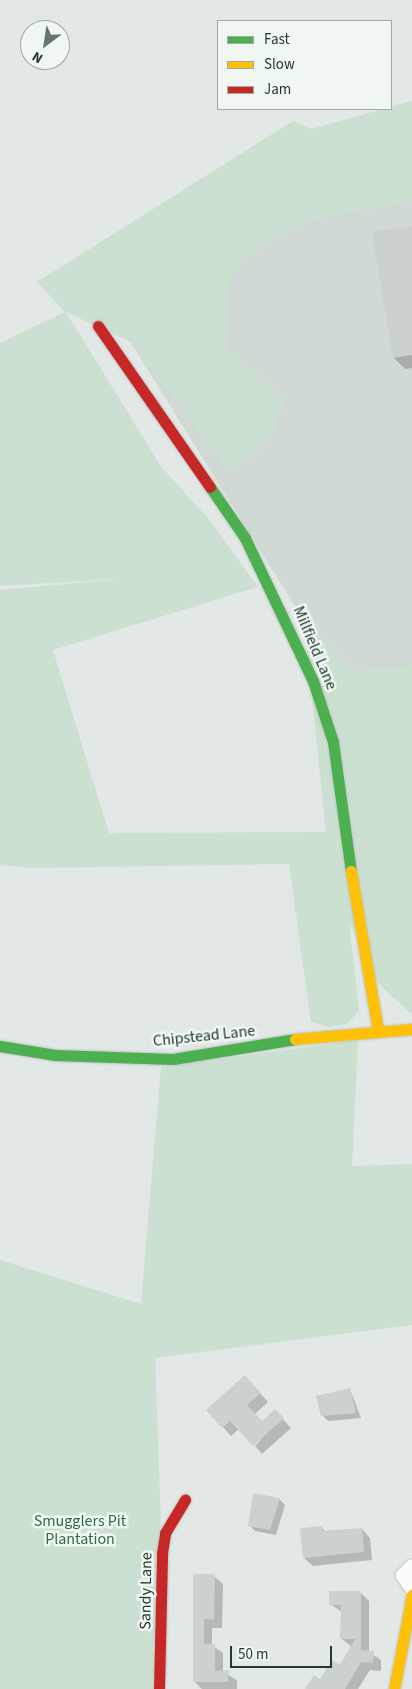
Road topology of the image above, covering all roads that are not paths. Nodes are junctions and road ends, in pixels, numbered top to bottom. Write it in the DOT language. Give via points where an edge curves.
graph roads {
  1 [pos="98,326"];
  2 [pos="412,1029"];
  3 [pos="378,1031"];
  4 [pos="0,1046"];
  5 [pos="185,1500"];
  6 [pos="412,1566"];
  7 [pos="412,1588"];
  8 [pos="412,1595"];
  9 [pos="159,1689"];
  10 [pos="394,1689"];
  1 -- 3 [label="street, Millfield Lane" via="245,538 313,682 333,742 367,987"];
  2 -- 3 [label="street, Chipstead Lane"];
  3 -- 4 [label="street, Chipstead Lane" via="324,1034 173,1059 55,1055"];
  5 -- 9 [label="street, Sandy Lane" via="165,1533 162,1553"];
  6 -- 7 [label="street" via="403,1575"];
  8 -- 10 [label="street"];
}
